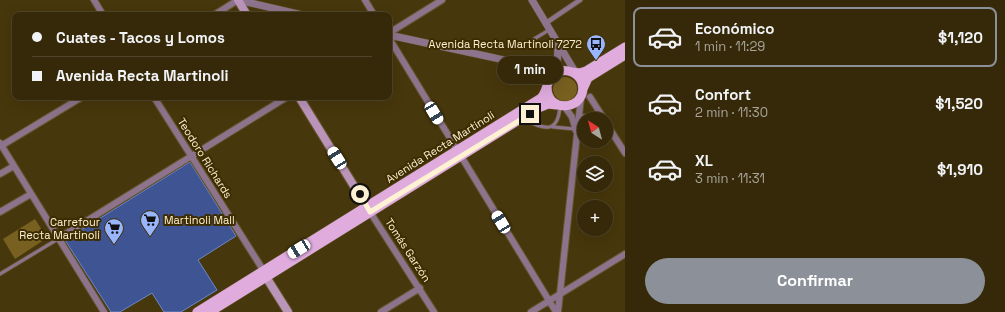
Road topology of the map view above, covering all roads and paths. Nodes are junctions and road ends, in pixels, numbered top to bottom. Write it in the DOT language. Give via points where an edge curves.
graph roads {
  1 [pos="94,0"];
  2 [pos="238,0"];
  3 [pos="365,0"];
  4 [pos="442,0"];
  5 [pos="532,0"];
  6 [pos="580,0"];
  7 [pos="101,12"];
  8 [pos="219,12"];
  9 [pos="245,12"];
  10 [pos="289,12"];
  11 [pos="372,12"];
  12 [pos="548,26"];
  13 [pos="392,32"];
  14 [pos="392,35"];
  15 [pos="534,39"];
  16 [pos="558,42"];
  17 [pos="392,43"];
  18 [pos="625,47"];
  19 [pos="625,55"];
  20 [pos="575,73"];
  21 [pos="554,75"];
  22 [pos="547,87"];
  23 [pos="585,94"];
  24 [pos="77,100"];
  25 [pos="156,100"];
  26 [pos="282,100"];
  27 [pos="301,100"];
  28 [pos="560,106"];
  29 [pos="581,112"];
  30 [pos="598,112"];
  31 [pos="522,118"];
  32 [pos="553,127"];
  33 [pos="577,128"];
  34 [pos="576,131"];
  35 [pos="613,134"];
  36 [pos="1,145"];
  37 [pos="459,153"];
  38 [pos="625,153"];
  39 [pos="191,156"];
  40 [pos="14,166"];
  41 [pos="0,174"];
  42 [pos="31,194"];
  43 [pos="369,209"];
  44 [pos="0,212"];
  45 [pos="59,238"];
  46 [pos="625,254"];
  47 [pos="0,274"];
  48 [pos="265,274"];
  49 [pos="420,288"];
  50 [pos="559,294"];
  51 [pos="549,301"];
  52 [pos="212,311"];
  53 [pos="104,312"];
  54 [pos="197,312"];
  55 [pos="288,312"];
  56 [pos="381,312"];
  57 [pos="434,312"];
  58 [pos="531,312"];
  59 [pos="557,312"];
  1 -- 7 [label="street"];
  2 -- 8 [label="street"];
  2 -- 9 [label="main road"];
  2 -- 10 [label="street"];
  3 -- 11 [label="street"];
  4 -- 13 [label="street"];
  5 -- 12 [label="street"];
  6 -- 12 [label="street"];
  12 -- 15 [label="lane"];
  12 -- 16 [label="street"];
  14 -- 21 [label="street" via="532,66"];
  16 -- 20 [label="street"];
  16 -- 21 [label="street" via="559,54"];
  17 -- 37 [label="street"];
  18 -- 20 [label="main road" via="586,71"];
  19 -- 23 [label="main road" via="588,78"];
  20 -- 21 [label="main road" via="564,71"];
  20 -- 23 [label="main road" via="582,82"];
  21 -- 22 [label="main road"];
  22 -- 28 [label="main road" via="550,99"];
  22 -- 37 [label="main road, Avenida Recta Martinoli" via="541,98"];
  23 -- 28 [label="main road" via="572,105"];
  23 -- 29 [label="street"];
  23 -- 30 [label="street"];
  24 -- 36 [label="street"];
  25 -- 39 [label="street, Teodoro Richards"];
  26 -- 39 [label="street"];
  27 -- 43 [label="main road, Tomás Garzón"];
  28 -- 31 [label="main road, Avenida Recta Martinoli" via="551,103"];
  28 -- 32 [label="lane" via="559,118"];
  28 -- 34 [label="street" via="572,117"];
  31 -- 32 [label="lane" via="540,127"];
  31 -- 37 [label="main road, Avenida Recta Martinoli"];
  32 -- 34 [label="lane"];
  33 -- 34 [label="street"];
  34 -- 50 [label="street"];
  35 -- 38 [label="street"];
  36 -- 40 [label="street"];
  37 -- 43 [label="main road, Avenida Recta Martinoli"];
  37 -- 51 [label="street"];
  39 -- 45 [label="street"];
  39 -- 48 [label="street, Teodoro Richards"];
  40 -- 41 [label="street"];
  40 -- 42 [label="street"];
  42 -- 44 [label="street"];
  42 -- 45 [label="street"];
  43 -- 48 [label="main road, Avenida Recta Martinoli"];
  43 -- 49 [label="street, Tomás Garzón"];
  45 -- 47 [label="lane"];
  45 -- 53 [label="street"];
  46 -- 50 [label="street"];
  48 -- 52 [label="main road, Avenida Recta Martinoli"];
  48 -- 54 [label="main road, Avenida Recta Martinoli"];
  48 -- 55 [label="main road, Teodoro Richards"];
  49 -- 56 [label="street"];
  49 -- 57 [label="street, Tomás Garzón"];
  50 -- 51 [label="street"];
  50 -- 59 [label="street"];
  51 -- 58 [label="street"];
  51 -- 59 [label="street"];
}
